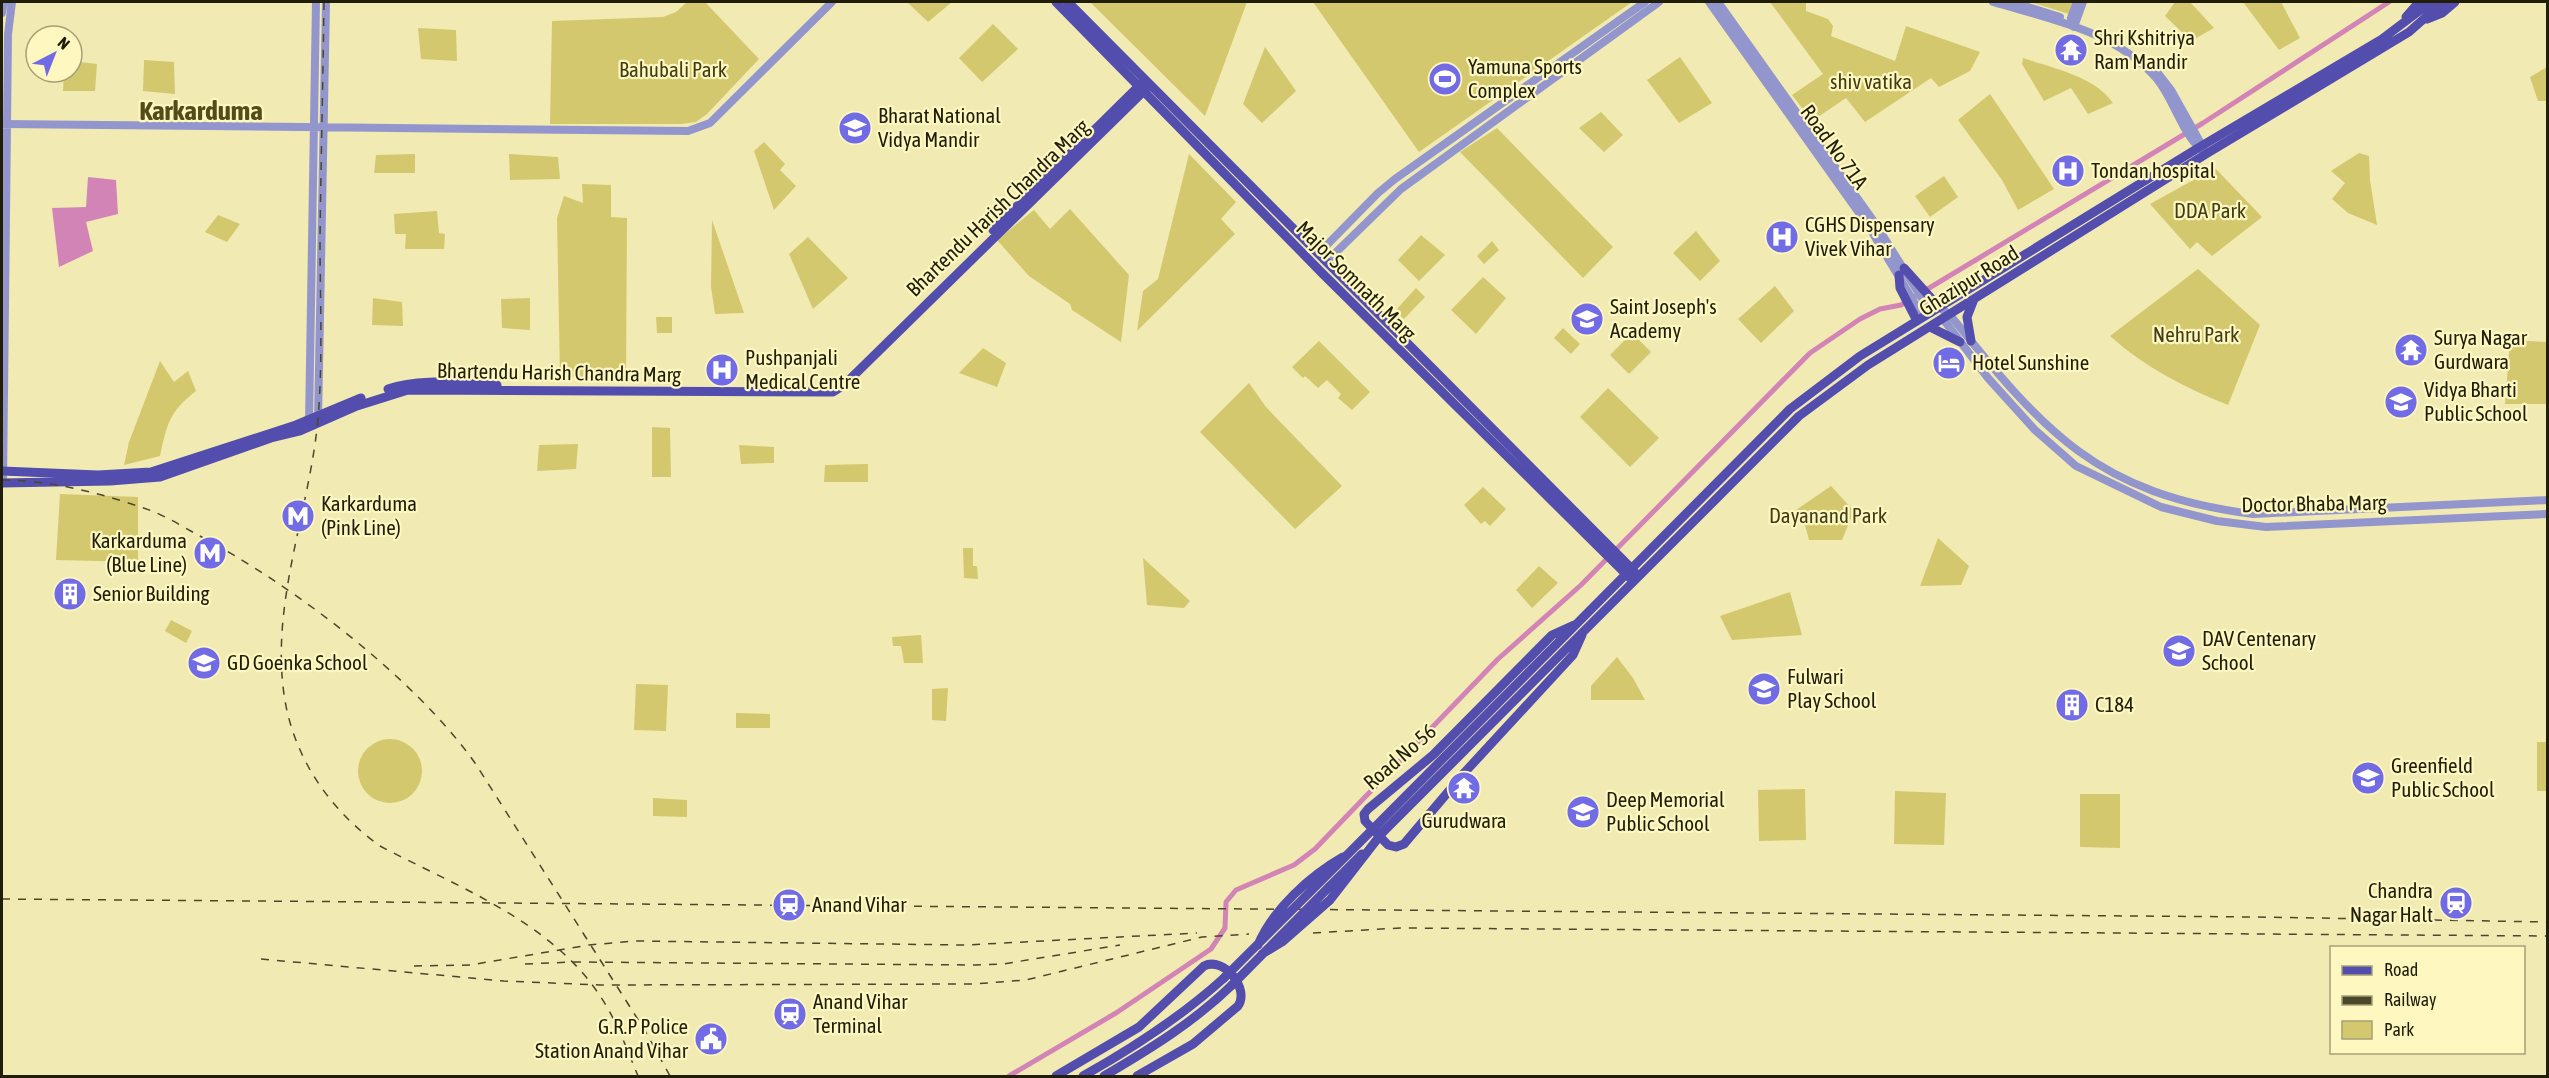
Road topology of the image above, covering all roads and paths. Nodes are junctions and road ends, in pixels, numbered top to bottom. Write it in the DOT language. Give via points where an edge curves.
graph roads {
  1 [pos="4,2"];
  2 [pos="12,2"];
  3 [pos="316,2"];
  4 [pos="326,2"];
  5 [pos="832,2"];
  6 [pos="1056,2"];
  7 [pos="1068,2"];
  8 [pos="1645,2"];
  9 [pos="1659,2"];
  10 [pos="1709,2"];
  11 [pos="1718,2"];
  12 [pos="1992,2"];
  13 [pos="2013,2"];
  14 [pos="2077,2"];
  15 [pos="2083,2"];
  16 [pos="2419,2"];
  17 [pos="2455,2"];
  18 [pos="2437,3"];
  19 [pos="1073,12"];
  20 [pos="2,13"];
  21 [pos="2422,21"];
  22 [pos="2072,24"];
  23 [pos="2397,29"];
  24 [pos="1602,32"];
  25 [pos="1608,40"];
  26 [pos="1145,86"];
  27 [pos="4,124"];
  28 [pos="319,126"];
  29 [pos="1458,135"];
  30 [pos="1465,144"];
  31 [pos="2199,145"];
  32 [pos="1314,257"];
  33 [pos="1323,266"];
  34 [pos="1902,272"];
  35 [pos="1912,290"];
  36 [pos="1974,299"];
  37 [pos="1921,305"];
  38 [pos="1924,317"];
  39 [pos="1946,317"];
  40 [pos="1930,327"];
  41 [pos="1918,334"];
  42 [pos="1965,343"];
  43 [pos="314,421"];
  44 [pos="3,471"];
  45 [pos="2,483"];
  46 [pos="2547,500"];
  47 [pos="2547,514"];
  48 [pos="1604,542"];
  49 [pos="1643,556"];
  50 [pos="1655,561"];
  51 [pos="1625,565"];
  52 [pos="1636,580"];
  53 [pos="1603,597"];
  54 [pos="1611,605"];
  55 [pos="1574,625"];
  56 [pos="1583,633"];
  57 [pos="1379,830"];
  58 [pos="1259,952"];
  59 [pos="1228,981"];
  60 [pos="1056,1077"];
  61 [pos="1083,1077"];
  62 [pos="1104,1077"];
  63 [pos="1137,1077"];
  1 -- 20 [label="street"];
  2 -- 27 [label="street"];
  3 -- 28 [label="street"];
  4 -- 28 [label="street"];
  5 -- 28 [label="street" via="700,129"];
  6 -- 19 [label="main road, Major Somnath Marg"];
  7 -- 19 [label="main road, Major Somnath Marg"];
  8 -- 24 [label="street"];
  9 -- 25 [label="street"];
  10 -- 34 [label="street, Road No 71A"];
  11 -- 34 [label="street, Road No 71A"];
  12 -- 22 [label="street"];
  13 -- 22 [label="street"];
  14 -- 22 [label="street"];
  15 -- 22 [label="street"];
  16 -- 23 [label="main road"];
  17 -- 21 [label="main road" via="2442,13"];
  18 -- 21 [label="main road"];
  18 -- 23 [label="main road"];
  19 -- 26 [label="main road, Major Somnath Marg"];
  21 -- 31 [label="main road, Ghazipur Road" via="2409,33"];
  22 -- 31 [label="street" via="2120,41 2149,63 2171,90"];
  23 -- 31 [label="main road, Ghazipur Road"];
  24 -- 25 [label="street"];
  24 -- 29 [label="street"];
  25 -- 30 [label="street"];
  26 -- 32 [label="main road, Major Somnath Marg"];
  26 -- 43 [label="main road, Bhartendu Harish Chandra Marg" via="833,392 408,390"];
  27 -- 28 [label="street"];
  27 -- 44 [label="street"];
  28 -- 43 [label="street"];
  29 -- 30 [label="street"];
  29 -- 32 [label="street" via="1378,193"];
  30 -- 33 [label="street" via="1384,203"];
  31 -- 36 [label="main road, Ghazipur Road"];
  31 -- 38 [label="main road, Ghazipur Road"];
  32 -- 33 [label="main road, Major Somnath Marg"];
  33 -- 48 [label="main road, Major Somnath Marg"];
  34 -- 35 [label="main road"];
  34 -- 35 [label="main road"];
  35 -- 37 [label="main road"];
  35 -- 37 [label="main road"];
  36 -- 39 [label="main road, Ghazipur Road"];
  36 -- 42 [label="main road" via="1967,316"];
  37 -- 38 [label="main road"];
  37 -- 38 [label="main road"];
  38 -- 39 [label="street, Doctor Bhaba Marg"];
  38 -- 41 [label="main road"];
  38 -- 49 [label="main road, Ghazipur Road" via="1860,356 1790,409"];
  39 -- 40 [label="main road, Ghazipur Road"];
  39 -- 42 [label="street, Doctor Bhaba Marg"];
  40 -- 41 [label="main road, Ghazipur Road"];
  40 -- 42 [label="main road"];
  41 -- 50 [label="main road, Ghazipur Road" via="1799,416"];
  42 -- 46 [label="street, Doctor Bhaba Marg" via="2069,446 2124,479 2169,498 2253,514"];
  42 -- 47 [label="street, Doctor Bhaba Marg" via="2010,405 2076,466 2134,496 2180,513 2266,527"];
  43 -- 44 [label="main road, Bhartendu Harish Chandra Marg" via="151,471 98,475"];
  43 -- 45 [label="main road, Bhartendu Harish Chandra Marg" via="160,477 110,482"];
  44 -- 45 [label="street"];
  48 -- 51 [label="main road, Major Somnath Marg"];
  48 -- 51 [label="main road"];
  49 -- 50 [label="main road"];
  49 -- 51 [label="main road"];
  50 -- 52 [label="main road, Ghazipur Road"];
  51 -- 52 [label="main road, Major Somnath Marg"];
  51 -- 53 [label="main road"];
  52 -- 54 [label="main road, Ghazipur Road"];
  53 -- 54 [label="main road"];
  53 -- 55 [label="main road"];
  54 -- 56 [label="main road, Ghazipur Road"];
  55 -- 56 [label="main road, Road No 56" via="1552,634 1433,755 1365,812 1365,821 1388,845 1404,844 1574,655"];
  55 -- 57 [label="main road"];
  56 -- 57 [label="main road, Ghazipur Road"];
  57 -- 58 [label="main road, bridge" via="1352,852"];
  57 -- 58 [label="main road, bridge" via="1370,846"];
  58 -- 59 [label="main road, bridge"];
  59 -- 61 [label="main road"];
  59 -- 62 [label="main road" via="1207,1009"];
  60 -- 63 [label="main road" via="1139,1027 1204,966 1212,962 1220,965 1241,990 1238,1006 1193,1044"];
}
